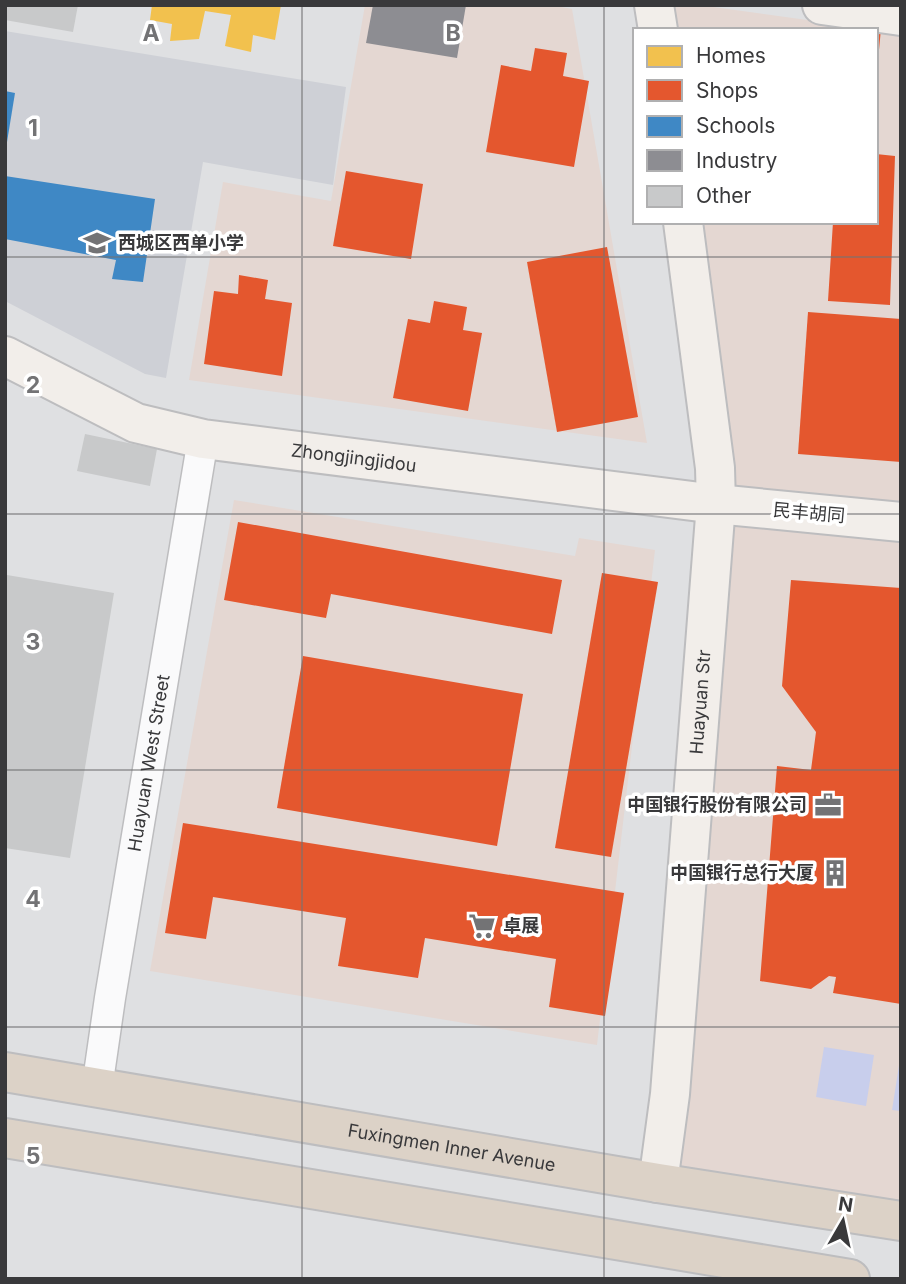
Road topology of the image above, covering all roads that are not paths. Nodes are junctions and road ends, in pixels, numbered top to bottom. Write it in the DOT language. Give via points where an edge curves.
graph roads {
  1 [pos="654,5"];
  2 [pos="822,5"];
  3 [pos="901,16"];
  4 [pos="657,28"];
  5 [pos="683,224"];
  6 [pos="5,356"];
  7 [pos="203,439"];
  8 [pos="716,504"];
  9 [pos="901,522"];
  10 [pos="5,1072"];
  11 [pos="97,1088"];
  12 [pos="5,1138"];
  13 [pos="658,1183"];
  14 [pos="901,1221"];
  15 [pos="850,1279"];
  1 -- 4 [label="street"];
  2 -- 3 [label="street"];
  5 -- 8 [label="street, Huayuan Str"];
  6 -- 7 [label="street, Zhongjingjidou" via="135,423"];
  7 -- 8 [label="street, Zhongjingjidou"];
  7 -- 11 [label="street, Huayuan West Street"];
  8 -- 9 [label="street, 民丰胡同"];
  8 -- 13 [label="street, Huayuan Str" via="670,1094"];
  10 -- 11 [label="highway, Fuxingmen Inner Avenue"];
  11 -- 13 [label="highway, Fuxingmen Inner Avenue"];
  12 -- 15 [label="highway"];
  13 -- 14 [label="highway, Fuxingmen Inner Avenue"];
}
